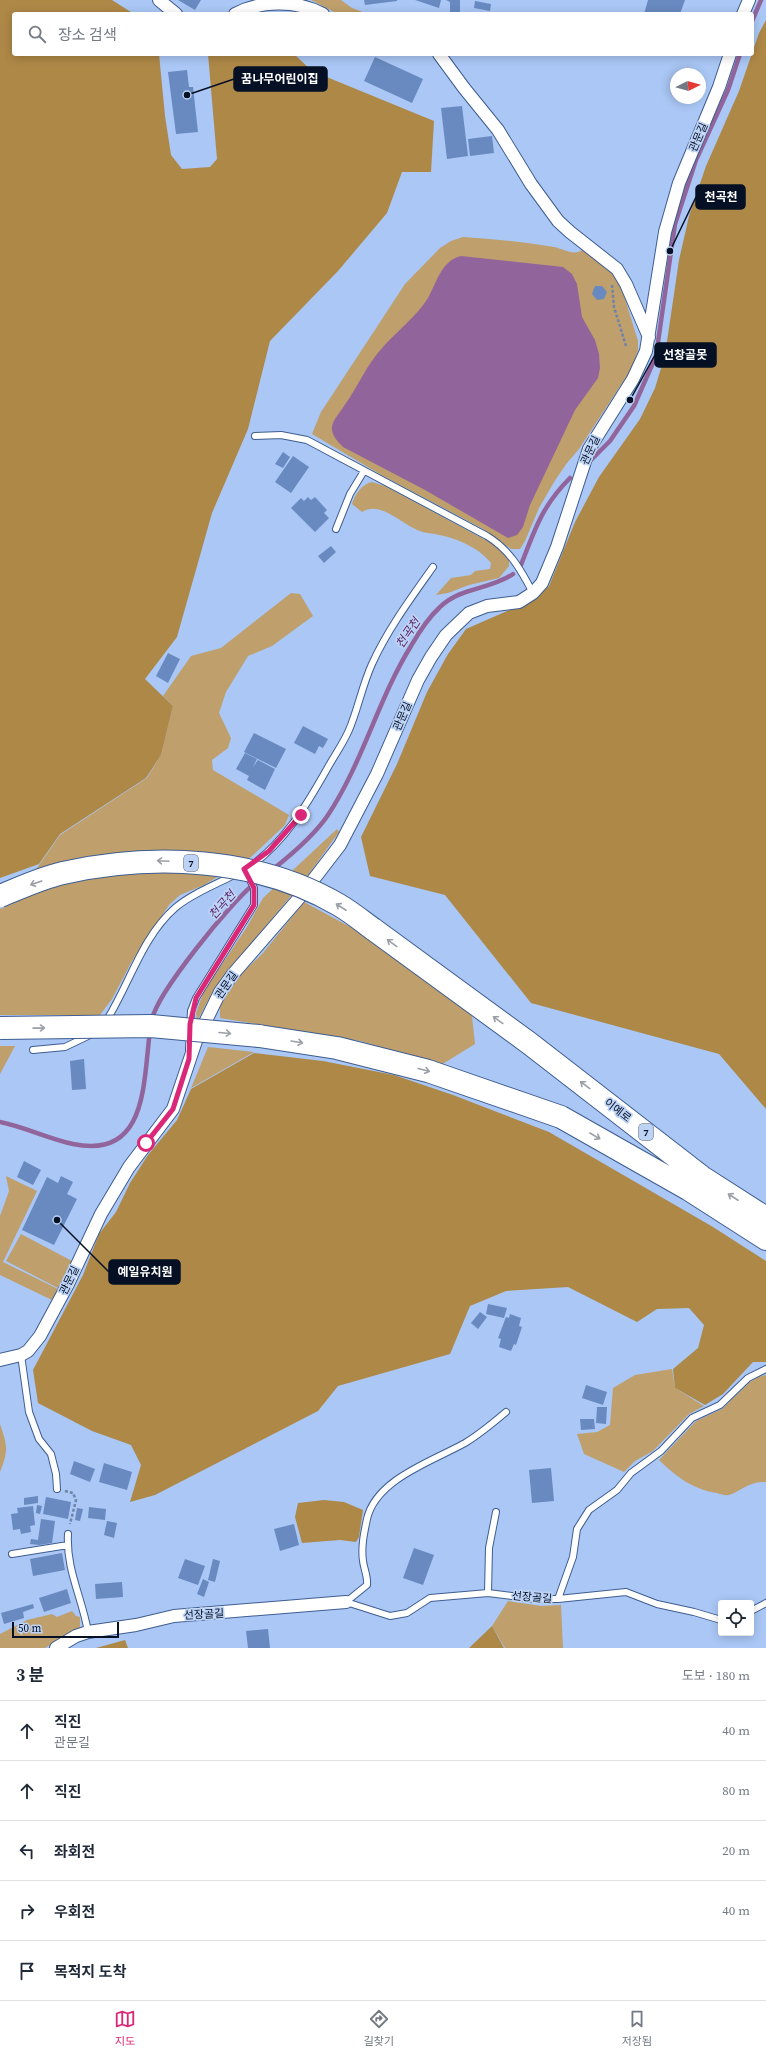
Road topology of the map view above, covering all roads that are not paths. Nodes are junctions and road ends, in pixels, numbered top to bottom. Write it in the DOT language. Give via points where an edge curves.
graph roads {
  1 [pos="159,0"];
  2 [pos="749,0"];
  3 [pos="174,12"];
  4 [pos="239,12"];
  5 [pos="318,12"];
  6 [pos="744,12"];
  7 [pos="440,56"];
  8 [pos="729,56"];
  9 [pos="649,337"];
  10 [pos="254,436"];
  11 [pos="364,471"];
  12 [pos="336,529"];
  13 [pos="433,567"];
  14 [pos="533,593"];
  15 [pos="244,869"];
  16 [pos="0,896"];
  17 [pos="0,1028"];
  18 [pos="33,1050"];
  19 [pos="189,1059"];
  20 [pos="766,1218"];
  21 [pos="766,1239"];
  22 [pos="21,1355"];
  23 [pos="0,1360"];
  24 [pos="766,1369"];
  25 [pos="506,1412"];
  26 [pos="57,1489"];
  27 [pos="496,1512"];
  28 [pos="68,1534"];
  29 [pos="68,1545"];
  30 [pos="12,1554"];
  31 [pos="488,1593"];
  32 [pos="558,1599"];
  33 [pos="346,1602"];
  34 [pos="766,1603"];
  35 [pos="754,1609"];
  36 [pos="718,1619"];
  37 [pos="88,1632"];
  38 [pos="56,1648"];
  1 -- 3 [label="street"];
  2 -- 6 [label="street"];
  4 -- 5 [label="street" via="266,4 299,5"];
  7 -- 9 [label="street" via="498,130 531,184 558,221 616,269 626,284"];
  8 -- 9 [label="street, 관문길" via="679,183 664,232"];
  9 -- 14 [label="street, 관문길" via="646,351 633,380 589,449 548,570 542,583"];
  10 -- 11 [label="lane" via="269,434 296,437 325,448"];
  11 -- 12 [label="lane" via="350,494"];
  11 -- 14 [label="lane" via="497,542 512,556"];
  13 -- 15 [label="lane" via="408,601 384,641 364,684 344,740 305,809 273,847"];
  14 -- 19 [label="street, 관문길" via="519,602 478,608 459,620 446,635 418,680 377,774 340,845 220,992"];
  15 -- 18 [label="lane" via="187,900 162,921 137,961 107,1019 97,1031 65,1047"];
  15 -- 19 [label="lane" via="254,888 254,905 196,998 190,1024"];
  20 -- 16 [label="highway, 이예로 / 7, one-way, bridge" via="702,1177 529,1043 338,905 294,884 252,871 154,861 118,863 61,874"];
  17 -- 21 [label="highway, one-way, bridge" via="151,1026 259,1036 337,1048 428,1071 561,1116 688,1189"];
  19 -- 22 [label="street, 관문길" via="173,1109 129,1167 89,1236 68,1284 40,1336 33,1346"];
  22 -- 23 [label="street, 관문길"];
  22 -- 26 [label="lane" via="29,1412 39,1439 51,1454"];
  24 -- 32 [label="lane" via="748,1378 720,1404 692,1418 661,1451 635,1470 617,1490 589,1510 577,1529 573,1557"];
  25 -- 33 [label="lane" via="474,1437 399,1479 381,1494 370,1510 362,1548 367,1585"];
  27 -- 31 [label="lane" via="489,1548"];
  28 -- 29 [label="lane"];
  29 -- 30 [label="lane"];
  29 -- 37 [label="lane" via="69,1566 84,1610"];
  31 -- 32 [label="lane, 선장골길"];
  31 -- 33 [label="lane, 선장골길" via="430,1598 407,1613 397,1616 383,1615"];
  32 -- 36 [label="lane, 선장골길" via="626,1592 657,1604"];
  33 -- 37 [label="street, 선장골길" via="188,1614"];
  34 -- 35 [label="lane"];
  37 -- 38 [label="street, 선장골길"];
}
